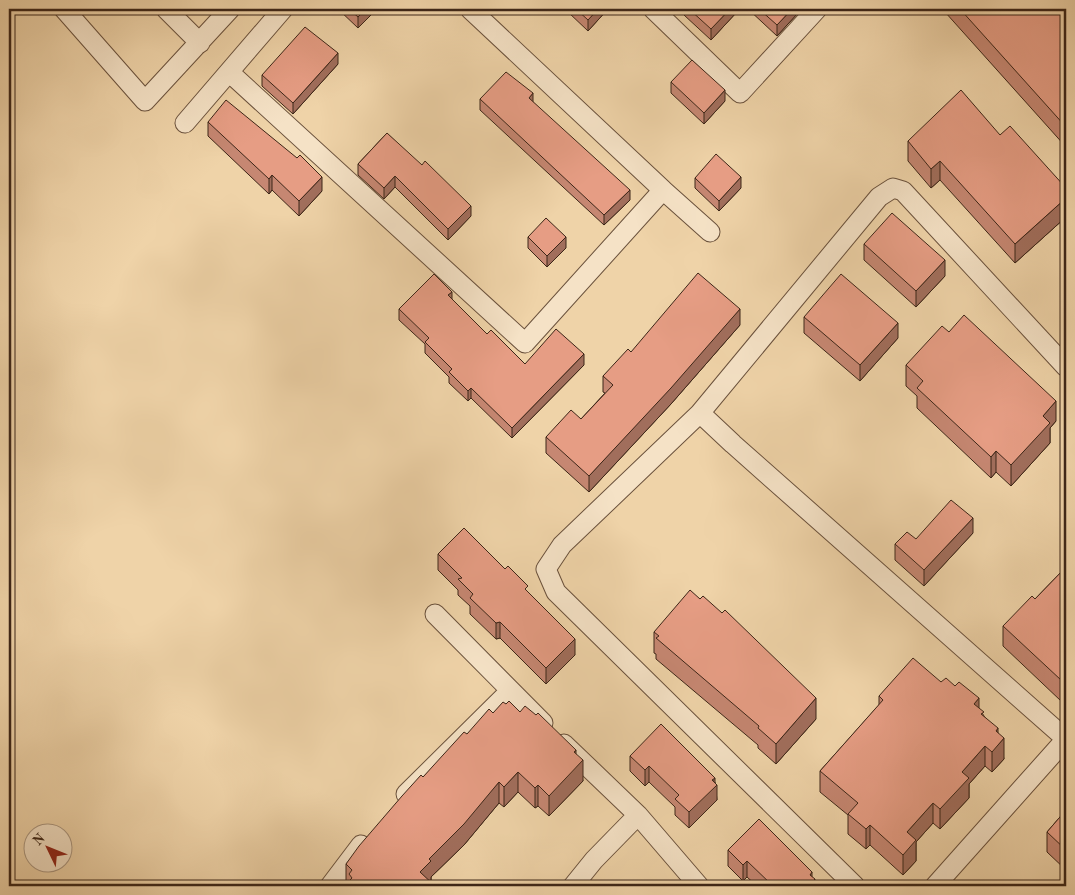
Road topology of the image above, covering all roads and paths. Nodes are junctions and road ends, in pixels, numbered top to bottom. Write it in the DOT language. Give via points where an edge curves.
graph roads {
  1 [pos="64,9"];
  2 [pos="166,9"];
  3 [pos="230,9"];
  4 [pos="283,9"];
  5 [pos="470,9"];
  6 [pos="653,9"];
  7 [pos="817,9"];
  8 [pos="200,42"];
  9 [pos="228,72"];
  10 [pos="185,124"];
  11 [pos="663,190"];
  12 [pos="710,232"];
  13 [pos="1066,367"];
  14 [pos="700,412"];
  15 [pos="435,614"];
  16 [pos="510,691"];
  17 [pos="1066,739"];
  18 [pos="396,806"];
  19 [pos="638,816"];
  20 [pos="371,834"];
  21 [pos="330,886"];
  22 [pos="573,886"];
  23 [pos="699,886"];
  24 [pos="856,886"];
  25 [pos="935,886"];
  1 -- 8 [label="street" via="145,101"];
  2 -- 8 [label="street"];
  3 -- 8 [label="street"];
  4 -- 9 [label="street"];
  5 -- 11 [label="street"];
  6 -- 7 [label="street" via="740,93"];
  9 -- 10 [label="street"];
  9 -- 11 [label="street" via="525,343"];
  11 -- 12 [label="street"];
  13 -- 14 [label="street" via="903,191 893,188 879,197"];
  14 -- 17 [label="street"];
  14 -- 24 [label="street" via="562,545 546,569 556,592"];
  15 -- 16 [label="street"];
  16 -- 18 [label="street"];
  16 -- 19 [label="street"];
  17 -- 25 [label="street"];
  19 -- 22 [label="street"];
  19 -- 23 [label="street"];
  20 -- 21 [label="street"];
}
